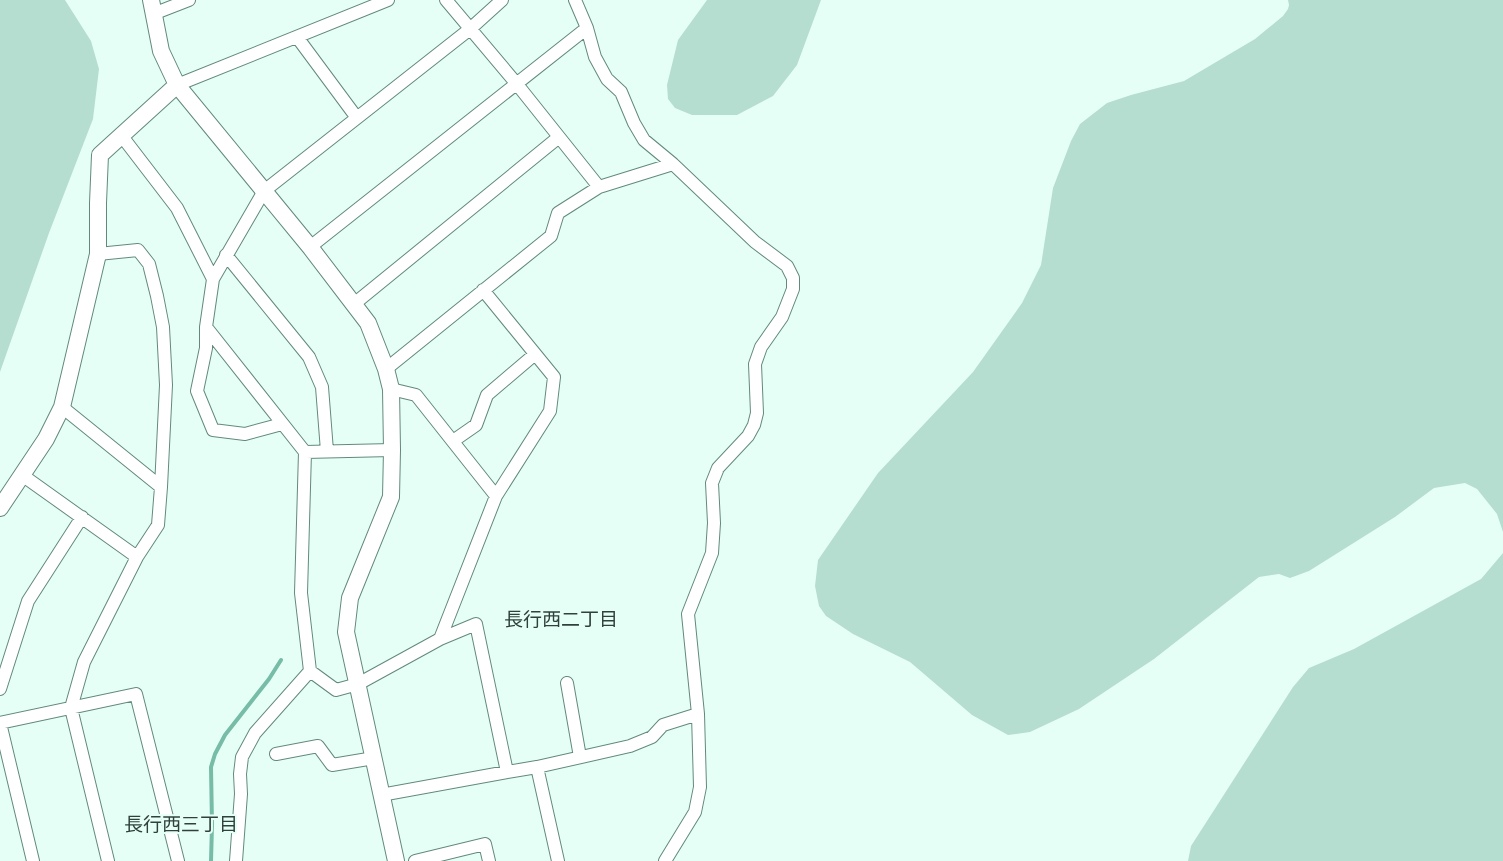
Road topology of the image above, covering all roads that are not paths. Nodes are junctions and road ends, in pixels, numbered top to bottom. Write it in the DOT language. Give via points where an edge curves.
graph roads {
  1 [pos="189,0"];
  2 [pos="388,0"];
  3 [pos="446,0"];
  4 [pos="502,0"];
  5 [pos="575,0"];
  6 [pos="152,7"];
  7 [pos="587,28"];
  8 [pos="470,29"];
  9 [pos="297,36"];
  10 [pos="516,83"];
  11 [pos="176,85"];
  12 [pos="357,118"];
  13 [pos="121,135"];
  14 [pos="559,137"];
  15 [pos="673,164"];
  16 [pos="599,187"];
  17 [pos="264,191"];
  18 [pos="310,247"];
  19 [pos="98,254"];
  20 [pos="226,256"];
  21 [pos="213,279"];
  22 [pos="483,290"];
  23 [pos="354,304"];
  24 [pos="206,327"];
  25 [pos="534,354"];
  26 [pos="386,369"];
  27 [pos="391,389"];
  28 [pos="62,407"];
  29 [pos="282,424"];
  30 [pos="453,442"];
  31 [pos="392,450"];
  32 [pos="327,451"];
  33 [pos="305,452"];
  34 [pos="22,475"];
  35 [pos="161,487"];
  36 [pos="496,496"];
  37 [pos="0,508"];
  38 [pos="82,517"];
  39 [pos="137,558"];
  40 [pos="440,639"];
  41 [pos="310,671"];
  42 [pos="567,683"];
  43 [pos="358,684"];
  44 [pos="0,689"];
  45 [pos="72,708"];
  46 [pos="698,714"];
  47 [pos="0,723"];
  48 [pos="276,754"];
  49 [pos="580,757"];
  50 [pos="374,758"];
  51 [pos="537,767"];
  52 [pos="507,772"];
  53 [pos="381,796"];
  54 [pos="34,861"];
  55 [pos="108,861"];
  56 [pos="178,861"];
  57 [pos="236,861"];
  58 [pos="396,861"];
  59 [pos="415,861"];
  60 [pos="489,861"];
  61 [pos="558,861"];
  62 [pos="665,861"];
  1 -- 6 [label="street"];
  2 -- 9 [label="street"];
  3 -- 8 [label="street"];
  4 -- 8 [label="street"];
  5 -- 7 [label="street"];
  6 -- 11 [label="street" via="161,51"];
  7 -- 10 [label="street"];
  7 -- 15 [label="street" via="595,57 607,79 621,92 644,140"];
  8 -- 10 [label="street"];
  8 -- 12 [label="street"];
  9 -- 11 [label="street"];
  9 -- 12 [label="street"];
  10 -- 14 [label="street"];
  10 -- 18 [label="street"];
  11 -- 13 [label="street"];
  11 -- 17 [label="street"];
  12 -- 17 [label="street"];
  13 -- 19 [label="street" via="100,155"];
  13 -- 21 [label="street" via="177,208"];
  14 -- 16 [label="street"];
  14 -- 23 [label="street"];
  15 -- 16 [label="street"];
  15 -- 46 [label="street" via="755,242 787,266 793,278 793,289 782,317 761,347 755,364 758,413 754,425 718,468 712,483 712,553 688,614"];
  16 -- 22 [label="street" via="558,212 551,236"];
  17 -- 18 [label="street"];
  17 -- 20 [label="street"];
  18 -- 23 [label="street"];
  19 -- 28 [label="street"];
  19 -- 35 [label="street" via="138,250 148,264 155,288 163,327 166,384"];
  20 -- 21 [label="street"];
  20 -- 32 [label="street" via="309,357 322,387"];
  21 -- 24 [label="street"];
  22 -- 25 [label="street"];
  22 -- 26 [label="street"];
  23 -- 26 [label="street" via="368,323"];
  24 -- 29 [label="street"];
  24 -- 29 [label="street" via="206,348 197,391 213,430 245,434"];
  25 -- 30 [label="street" via="487,395 476,425"];
  25 -- 36 [label="street" via="554,377 550,411"];
  26 -- 27 [label="street"];
  27 -- 30 [label="street" via="416,395"];
  27 -- 31 [label="street"];
  28 -- 34 [label="street"];
  28 -- 35 [label="street"];
  29 -- 33 [label="street"];
  30 -- 36 [label="street"];
  31 -- 32 [label="street"];
  31 -- 43 [label="street" via="391,497 350,598 346,632"];
  32 -- 33 [label="street"];
  33 -- 41 [label="street" via="301,594"];
  34 -- 37 [label="street"];
  34 -- 38 [label="street"];
  35 -- 39 [label="street" via="158,525"];
  36 -- 40 [label="street"];
  38 -- 39 [label="street"];
  38 -- 44 [label="street" via="28,601"];
  39 -- 45 [label="street" via="84,662"];
  40 -- 43 [label="street"];
  40 -- 52 [label="street" via="476,624"];
  41 -- 43 [label="street" via="336,690"];
  41 -- 57 [label="street" via="255,733 242,757"];
  42 -- 49 [label="street"];
  43 -- 50 [label="street"];
  45 -- 47 [label="street"];
  45 -- 55 [label="street"];
  45 -- 56 [label="street" via="136,694"];
  46 -- 49 [label="street" via="663,725 652,737 630,746"];
  46 -- 62 [label="street" via="700,787 695,812"];
  47 -- 54 [label="street"];
  48 -- 50 [label="street" via="318,746 332,765"];
  49 -- 51 [label="street"];
  50 -- 53 [label="street"];
  51 -- 52 [label="street"];
  51 -- 61 [label="street"];
  52 -- 53 [label="street"];
  53 -- 58 [label="street"];
  59 -- 60 [label="street" via="485,844"];
}
